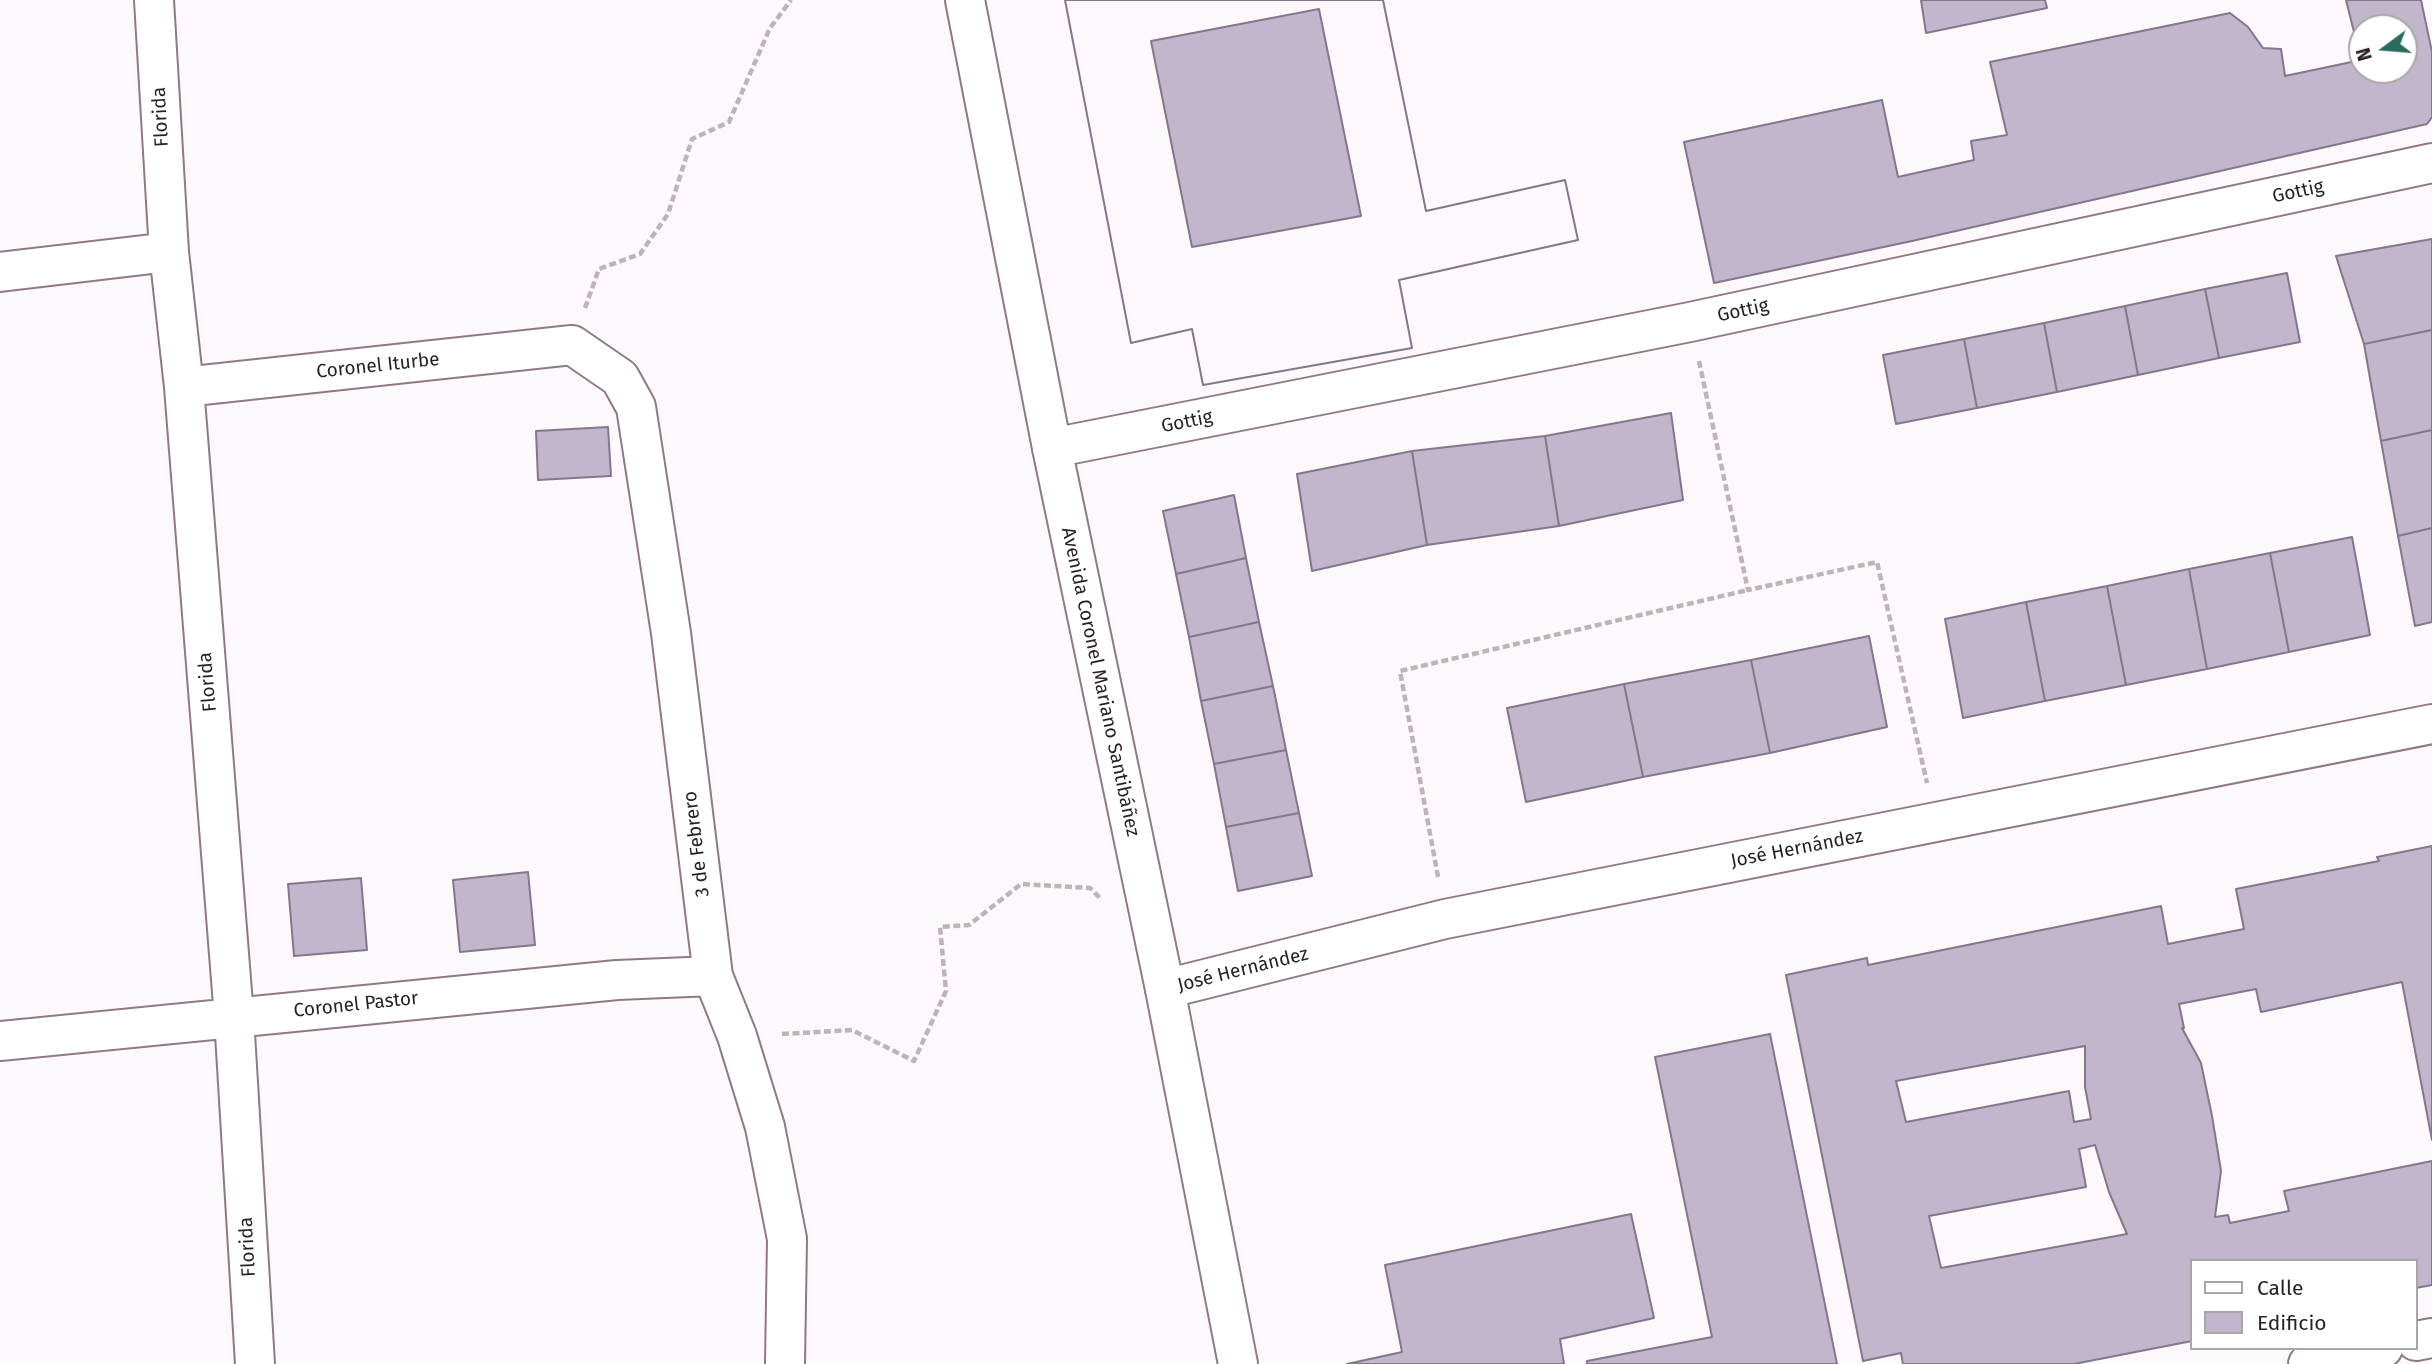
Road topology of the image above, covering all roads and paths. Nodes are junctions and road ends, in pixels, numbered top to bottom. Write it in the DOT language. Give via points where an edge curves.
graph roads {
  1 [pos="154,0"];
  2 [pos="791,0"];
  3 [pos="965,0"];
  4 [pos="2432,163"];
  5 [pos="169,252"];
  6 [pos="599,269"];
  7 [pos="0,272"];
  8 [pos="1690,322"];
  9 [pos="572,345"];
  10 [pos="184,387"];
  11 [pos="1052,449"];
  12 [pos="1748,590"];
  13 [pos="2432,724"];
  14 [pos="1936,821"];
  15 [pos="1063,888"];
  16 [pos="1445,919"];
  17 [pos="713,976"];
  18 [pos="1165,989"];
  19 [pos="234,1017"];
  20 [pos="737,1036"];
  21 [pos="0,1041"];
  22 [pos="2374,1350"];
  23 [pos="255,1364"];
  24 [pos="785,1364"];
  25 [pos="1238,1364"];
  26 [pos="2308,1364"];
  1 -- 5 [label="street, Florida"];
  2 -- 6 [label="path" via="770,28 729,122 692,139 668,214 640,254"];
  3 -- 11 [label="street, Avenida Coronel Mariano Santibáñez"];
  4 -- 8 [label="street, Gottig"];
  5 -- 7 [label="street"];
  5 -- 10 [label="street, Florida"];
  8 -- 11 [label="street, Gottig"];
  8 -- 12 [label="path"];
  9 -- 10 [label="street, Coronel Iturbe"];
  9 -- 17 [label="street, 3 de Febrero" via="620,378 636,407 671,633"];
  10 -- 19 [label="street, Florida"];
  11 -- 18 [label="street, Avenida Coronel Mariano Santibáñez"];
  12 -- 14 [label="path" via="1877,562"];
  12 -- 16 [label="path" via="1400,671"];
  13 -- 14 [label="street, José Hernández"];
  14 -- 16 [label="street, José Hernández"];
  15 -- 20 [label="path" via="1021,884 969,925 940,927 946,991 914,1061 852,1030"];
  16 -- 18 [label="street, José Hernández"];
  17 -- 19 [label="street, Coronel Pastor" via="617,980"];
  17 -- 20 [label="street, 3 de Febrero"];
  18 -- 25 [label="street, Avenida Coronel Mariano Santibáñez"];
  19 -- 21 [label="street, Coronel Pastor"];
  19 -- 23 [label="street, Florida"];
  20 -- 24 [label="street, 3 de Febrero" via="765,1127 787,1238"];
  22 -- 26 [label="street"];
}
